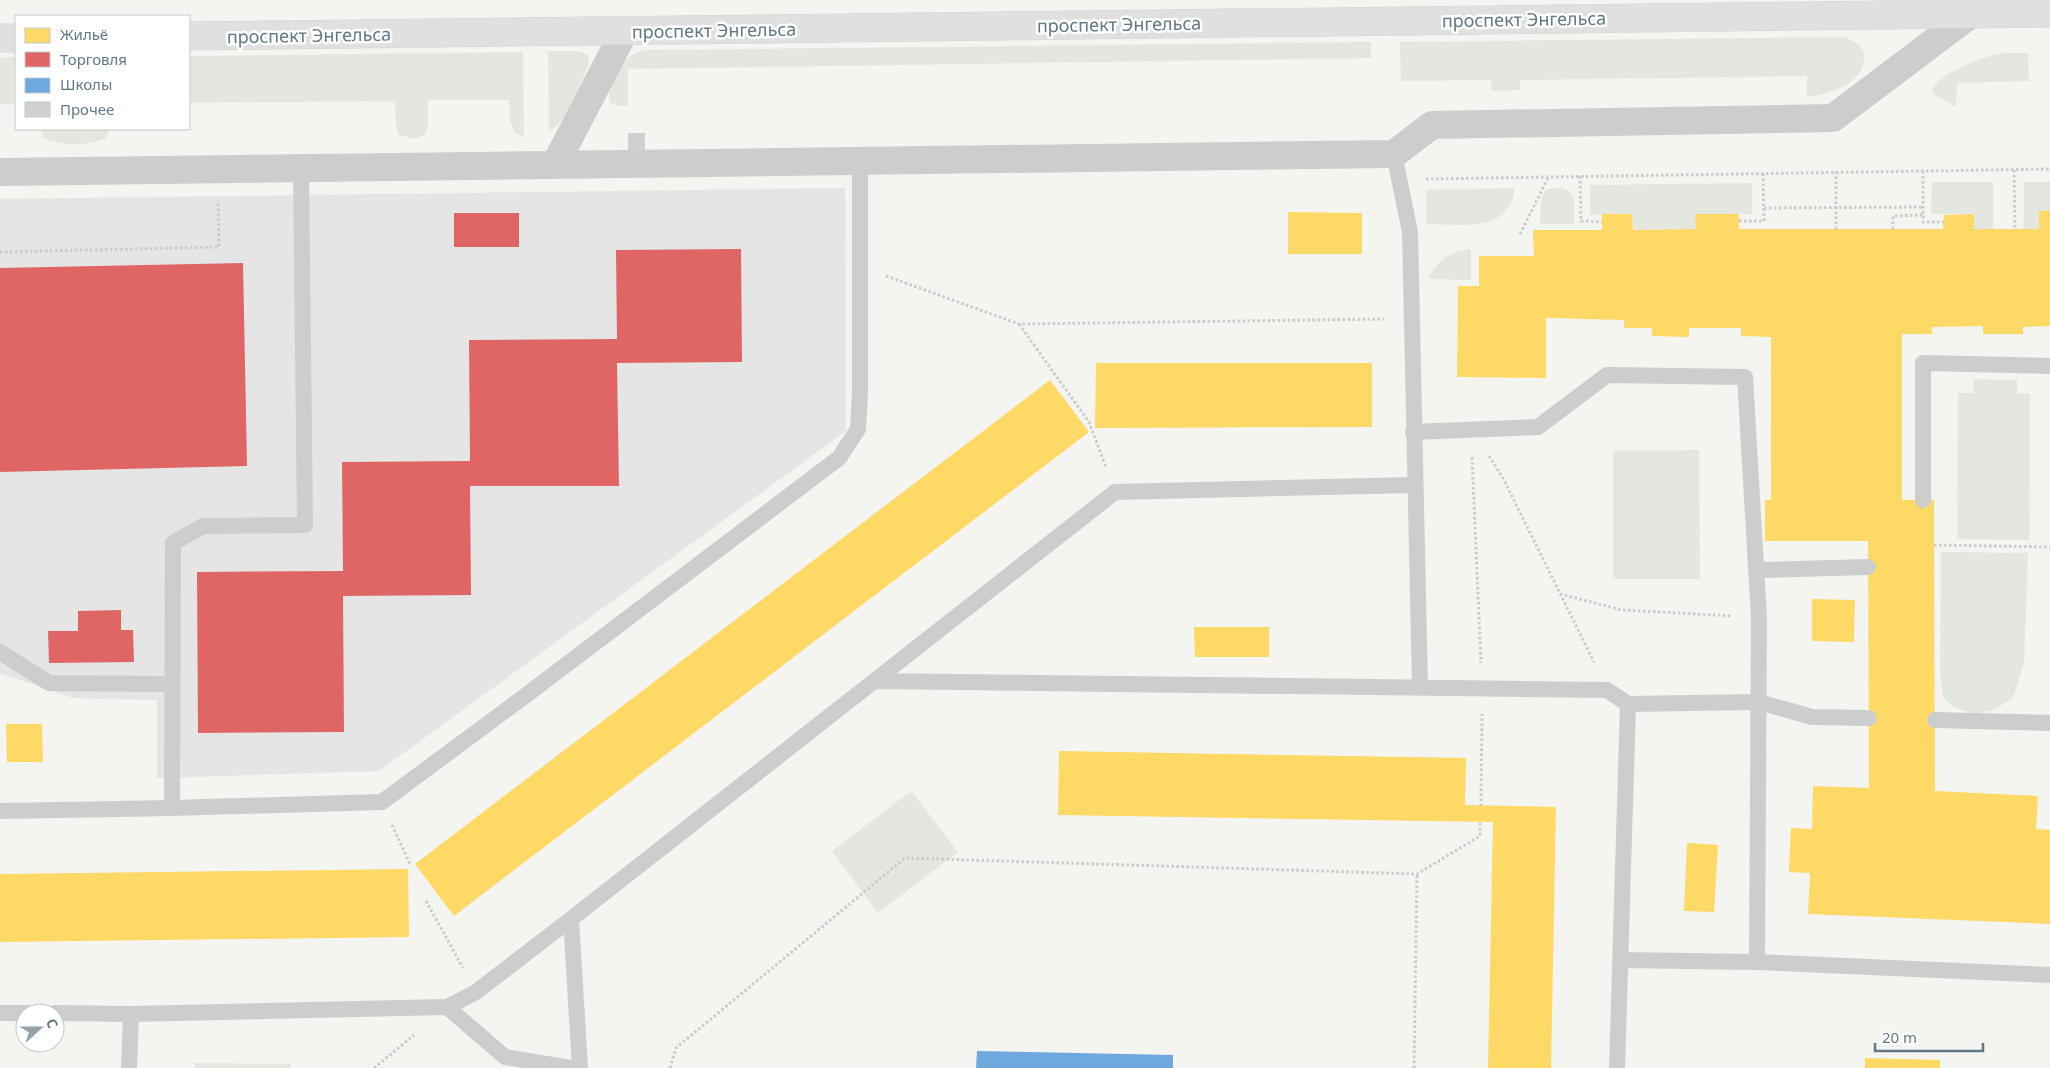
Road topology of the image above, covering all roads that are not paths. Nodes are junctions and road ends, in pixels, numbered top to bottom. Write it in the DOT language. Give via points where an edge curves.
graph roads {
  1 [pos="2050,13"];
  2 [pos="1971,14"];
  3 [pos="624,32"];
  4 [pos="190,36"];
  5 [pos="0,38"];
  6 [pos="15,38"];
  7 [pos="1394,154"];
  8 [pos="860,161"];
  9 [pos="556,165"];
  10 [pos="301,167"];
  11 [pos="0,172"];
  12 [pos="2050,366"];
  13 [pos="1413,432"];
  14 [pos="1414,485"];
  15 [pos="1923,500"];
  16 [pos="1868,567"];
  17 [pos="1757,570"];
  18 [pos="0,652"];
  19 [pos="876,680"];
  20 [pos="171,684"];
  21 [pos="1420,687"];
  22 [pos="1759,702"];
  23 [pos="1628,704"];
  24 [pos="1869,718"];
  25 [pos="1935,720"];
  26 [pos="2050,722"];
  27 [pos="172,808"];
  28 [pos="0,811"];
  29 [pos="571,919"];
  30 [pos="1622,960"];
  31 [pos="1757,962"];
  32 [pos="2050,975"];
  33 [pos="447,1007"];
  34 [pos="0,1013"];
  35 [pos="15,1013"];
  36 [pos="65,1013"];
  37 [pos="131,1014"];
  38 [pos="129,1068"];
  39 [pos="571,1068"];
  40 [pos="580,1068"];
  41 [pos="1617,1068"];
  1 -- 2 [label="main road, проспект Энгельса"];
  2 -- 3 [label="main road, проспект Энгельса"];
  2 -- 7 [label="street" via="1832,118 1432,125"];
  3 -- 4 [label="main road, проспект Энгельса"];
  3 -- 9 [label="street"];
  5 -- 6 [label="main road"];
  7 -- 8 [label="street"];
  7 -- 13 [label="lane" via="1410,232"];
  8 -- 9 [label="street"];
  8 -- 27 [label="lane" via="858,428 839,458 382,802"];
  9 -- 10 [label="street"];
  10 -- 11 [label="street"];
  10 -- 20 [label="lane" via="305,525 203,526 173,544"];
  12 -- 15 [label="lane" via="1923,363"];
  13 -- 14 [label="lane"];
  13 -- 17 [label="lane" via="1538,427 1607,375 1744,377"];
  14 -- 19 [label="lane" via="1115,492"];
  14 -- 21 [label="lane"];
  16 -- 17 [label="lane"];
  17 -- 22 [label="lane"];
  18 -- 20 [label="lane" via="49,683"];
  19 -- 21 [label="lane"];
  19 -- 29 [label="lane"];
  20 -- 27 [label="lane"];
  21 -- 23 [label="lane" via="1607,690"];
  22 -- 23 [label="lane"];
  22 -- 24 [label="lane" via="1812,717"];
  22 -- 31 [label="lane"];
  23 -- 30 [label="lane"];
  25 -- 26 [label="lane"];
  27 -- 28 [label="lane"];
  29 -- 33 [label="lane" via="476,992"];
  29 -- 40 [label="lane"];
  30 -- 31 [label="lane"];
  30 -- 41 [label="lane"];
  31 -- 32 [label="lane"];
  33 -- 37 [label="lane"];
  33 -- 39 [label="lane" via="505,1057"];
  34 -- 35 [label="lane"];
  36 -- 37 [label="lane"];
  37 -- 38 [label="lane"];
}
